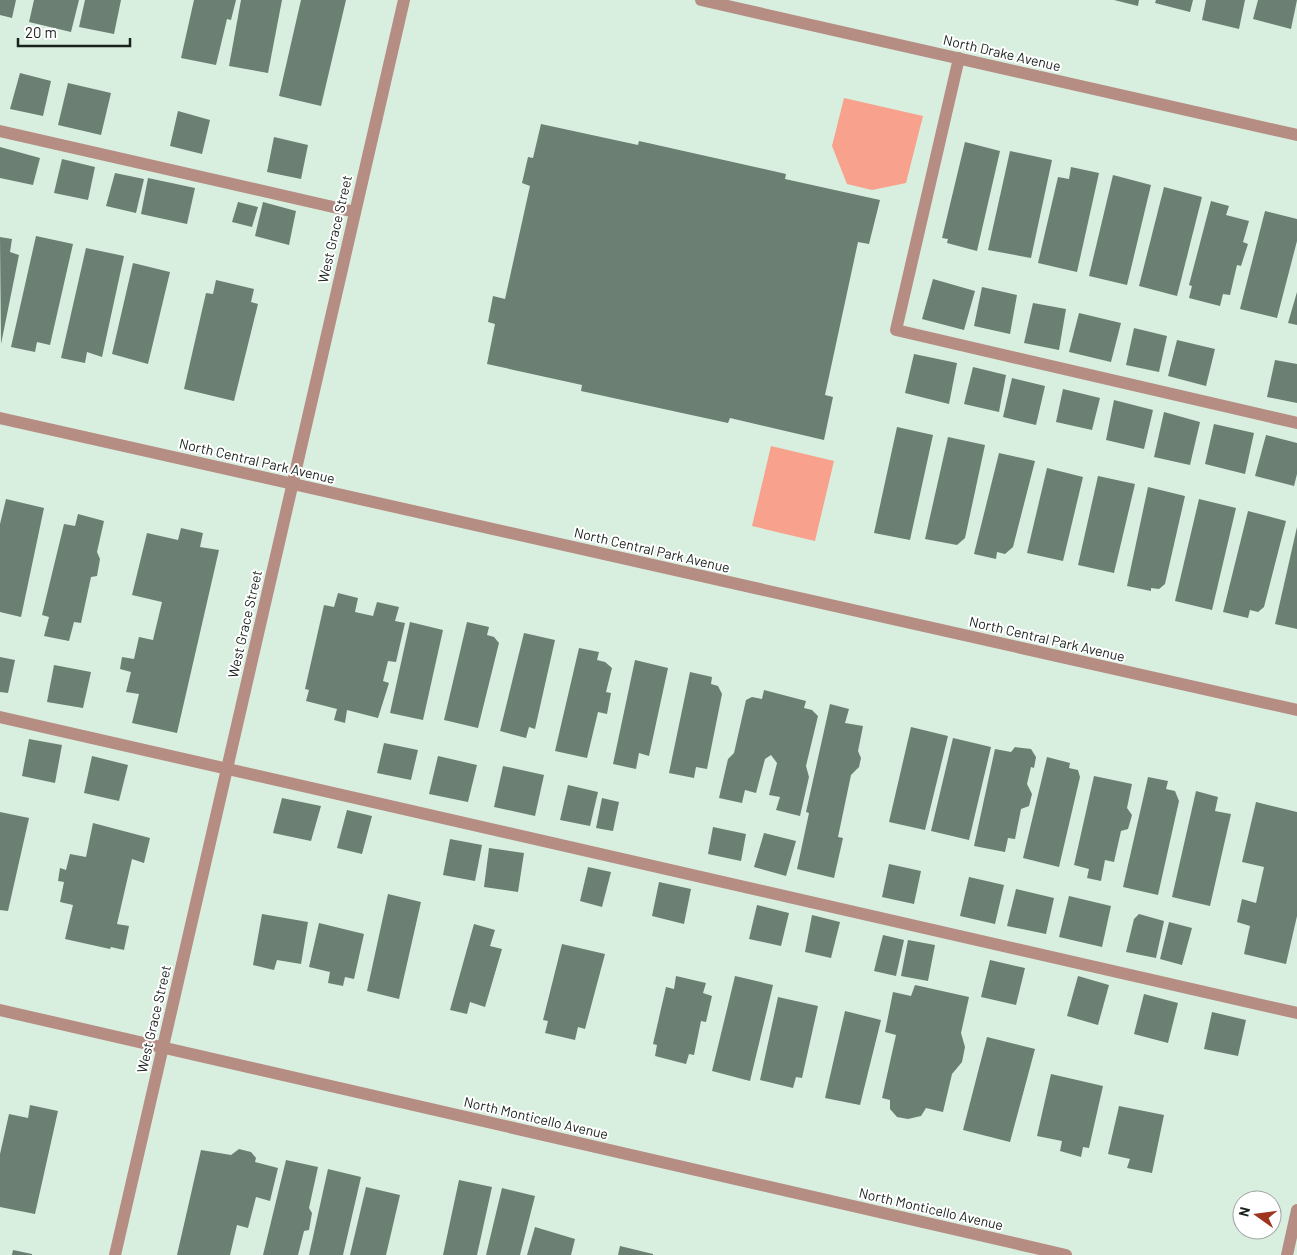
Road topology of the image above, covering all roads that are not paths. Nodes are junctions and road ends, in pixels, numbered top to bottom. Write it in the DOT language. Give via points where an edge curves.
graph roads {
  1 [pos="404,0"];
  2 [pos="701,0"];
  3 [pos="959,58"];
  4 [pos="0,131"];
  5 [pos="1297,135"];
  6 [pos="355,212"];
  7 [pos="0,418"];
  8 [pos="1297,423"];
  9 [pos="292,484"];
  10 [pos="1297,710"];
  11 [pos="0,717"];
  12 [pos="227,769"];
  13 [pos="0,1010"];
  14 [pos="1297,1013"];
  15 [pos="163,1048"];
  16 [pos="1297,1210"];
  17 [pos="115,1255"];
  18 [pos="1066,1255"];
  19 [pos="1287,1255"];
  1 -- 6 [label="street, West Grace Street"];
  2 -- 3 [label="street, North Drake Avenue"];
  3 -- 5 [label="street, North Drake Avenue"];
  3 -- 8 [label="street" via="896,330"];
  4 -- 6 [label="street"];
  6 -- 9 [label="street, West Grace Street"];
  7 -- 9 [label="street, North Central Park Avenue"];
  9 -- 10 [label="street, North Central Park Avenue"];
  9 -- 12 [label="street, West Grace Street"];
  11 -- 12 [label="street"];
  12 -- 14 [label="street"];
  12 -- 15 [label="street, West Grace Street"];
  13 -- 15 [label="street, North Monticello Avenue"];
  15 -- 17 [label="street, West Grace Street"];
  15 -- 18 [label="street, North Monticello Avenue"];
  16 -- 19 [label="street"];
}
